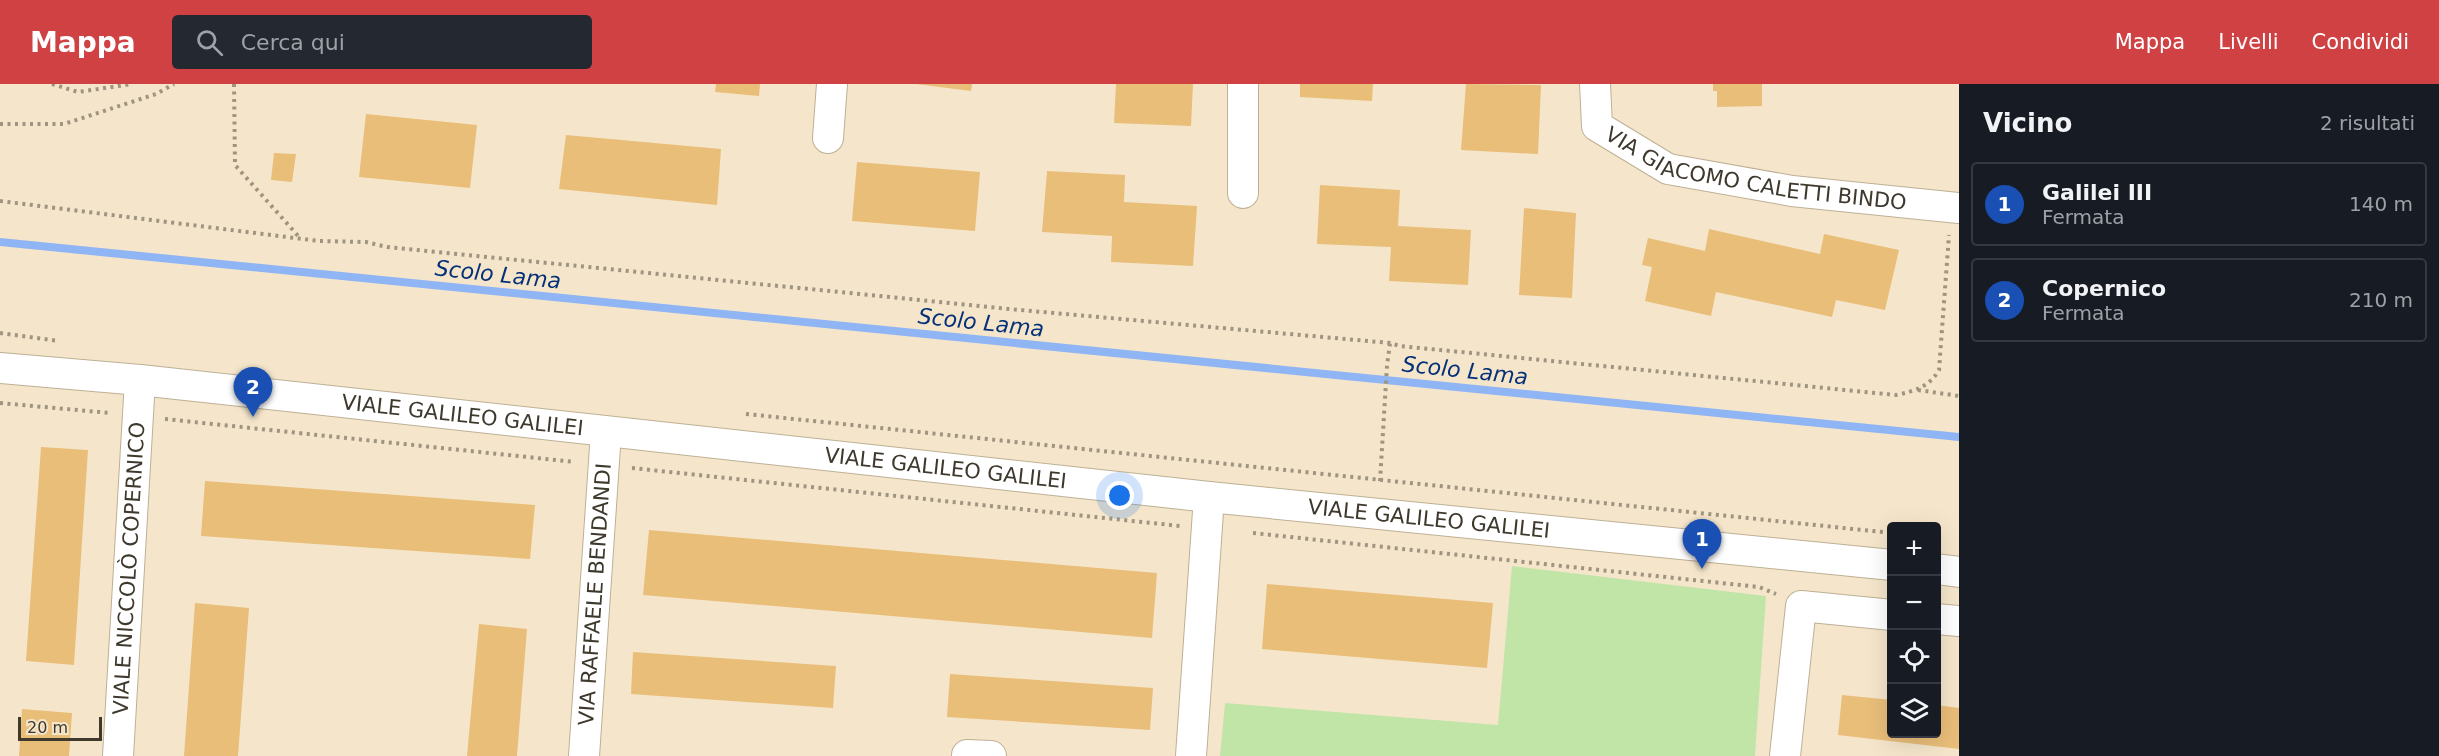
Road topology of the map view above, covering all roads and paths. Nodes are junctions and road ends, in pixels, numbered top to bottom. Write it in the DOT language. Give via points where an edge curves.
graph roads {
  1 [pos="52,84"];
  2 [pos="132,84"];
  3 [pos="174,84"];
  4 [pos="234,84"];
  5 [pos="832,84"];
  6 [pos="1243,84"];
  7 [pos="1595,84"];
  8 [pos="0,124"];
  9 [pos="828,138"];
  10 [pos="1244,194"];
  11 [pos="0,201"];
  12 [pos="1955,207"];
  13 [pos="300,239"];
  14 [pos="0,333"];
  15 [pos="59,341"];
  16 [pos="1390,343"];
  17 [pos="0,368"];
  18 [pos="140,380"];
  19 [pos="1917,390"];
  20 [pos="1959,396"];
  21 [pos="0,403"];
  22 [pos="111,413"];
  23 [pos="741,414"];
  24 [pos="161,418"];
  25 [pos="606,432"];
  26 [pos="582,463"];
  27 [pos="621,467"];
  28 [pos="1380,481"];
  29 [pos="1209,497"];
  30 [pos="1189,527"];
  31 [pos="1887,532"];
  32 [pos="1247,533"];
  33 [pos="1887,565"];
  34 [pos="1941,570"];
  35 [pos="1959,572"];
  36 [pos="1801,606"];
  37 [pos="1887,615"];
  38 [pos="1941,619"];
  39 [pos="1959,621"];
  40 [pos="118,756"];
  41 [pos="584,756"];
  42 [pos="1191,756"];
  43 [pos="1785,756"];
  1 -- 2 [label="path" via="78,92"];
  3 -- 8 [label="path" via="156,94 64,124"];
  4 -- 13 [label="path" via="235,165"];
  5 -- 9 [label="street"];
  6 -- 10 [label="street"];
  7 -- 12 [label="street, VIA GIACOMO CALETTI BINDO" via="1597,126 1668,169 1792,191"];
  11 -- 13 [label="path"];
  12 -- 19 [label="path" via="1939,370"];
  13 -- 16 [label="path" via="366,242 1020,310"];
  14 -- 15 [label="path"];
  16 -- 19 [label="path" via="1896,395"];
  16 -- 28 [label="path"];
  17 -- 18 [label="street, VIALE GALILEO GALILEI"];
  18 -- 25 [label="street, VIALE GALILEO GALILEI"];
  18 -- 40 [label="street, VIALE NICCOLÒ COPERNICO"];
  19 -- 20 [label="path"];
  21 -- 22 [label="path"];
  23 -- 28 [label="path"];
  24 -- 26 [label="path"];
  25 -- 29 [label="street, VIALE GALILEO GALILEI"];
  25 -- 41 [label="street, VIA RAFFAELE BENDANDI"];
  27 -- 30 [label="path"];
  28 -- 31 [label="path"];
  29 -- 33 [label="street, VIALE GALILEO GALILEI"];
  29 -- 42 [label="street"];
  32 -- 36 [label="path" via="1759,587"];
  34 -- 35 [label="street"];
  36 -- 37 [label="street"];
  36 -- 43 [label="street"];
  38 -- 39 [label="street"];
}
